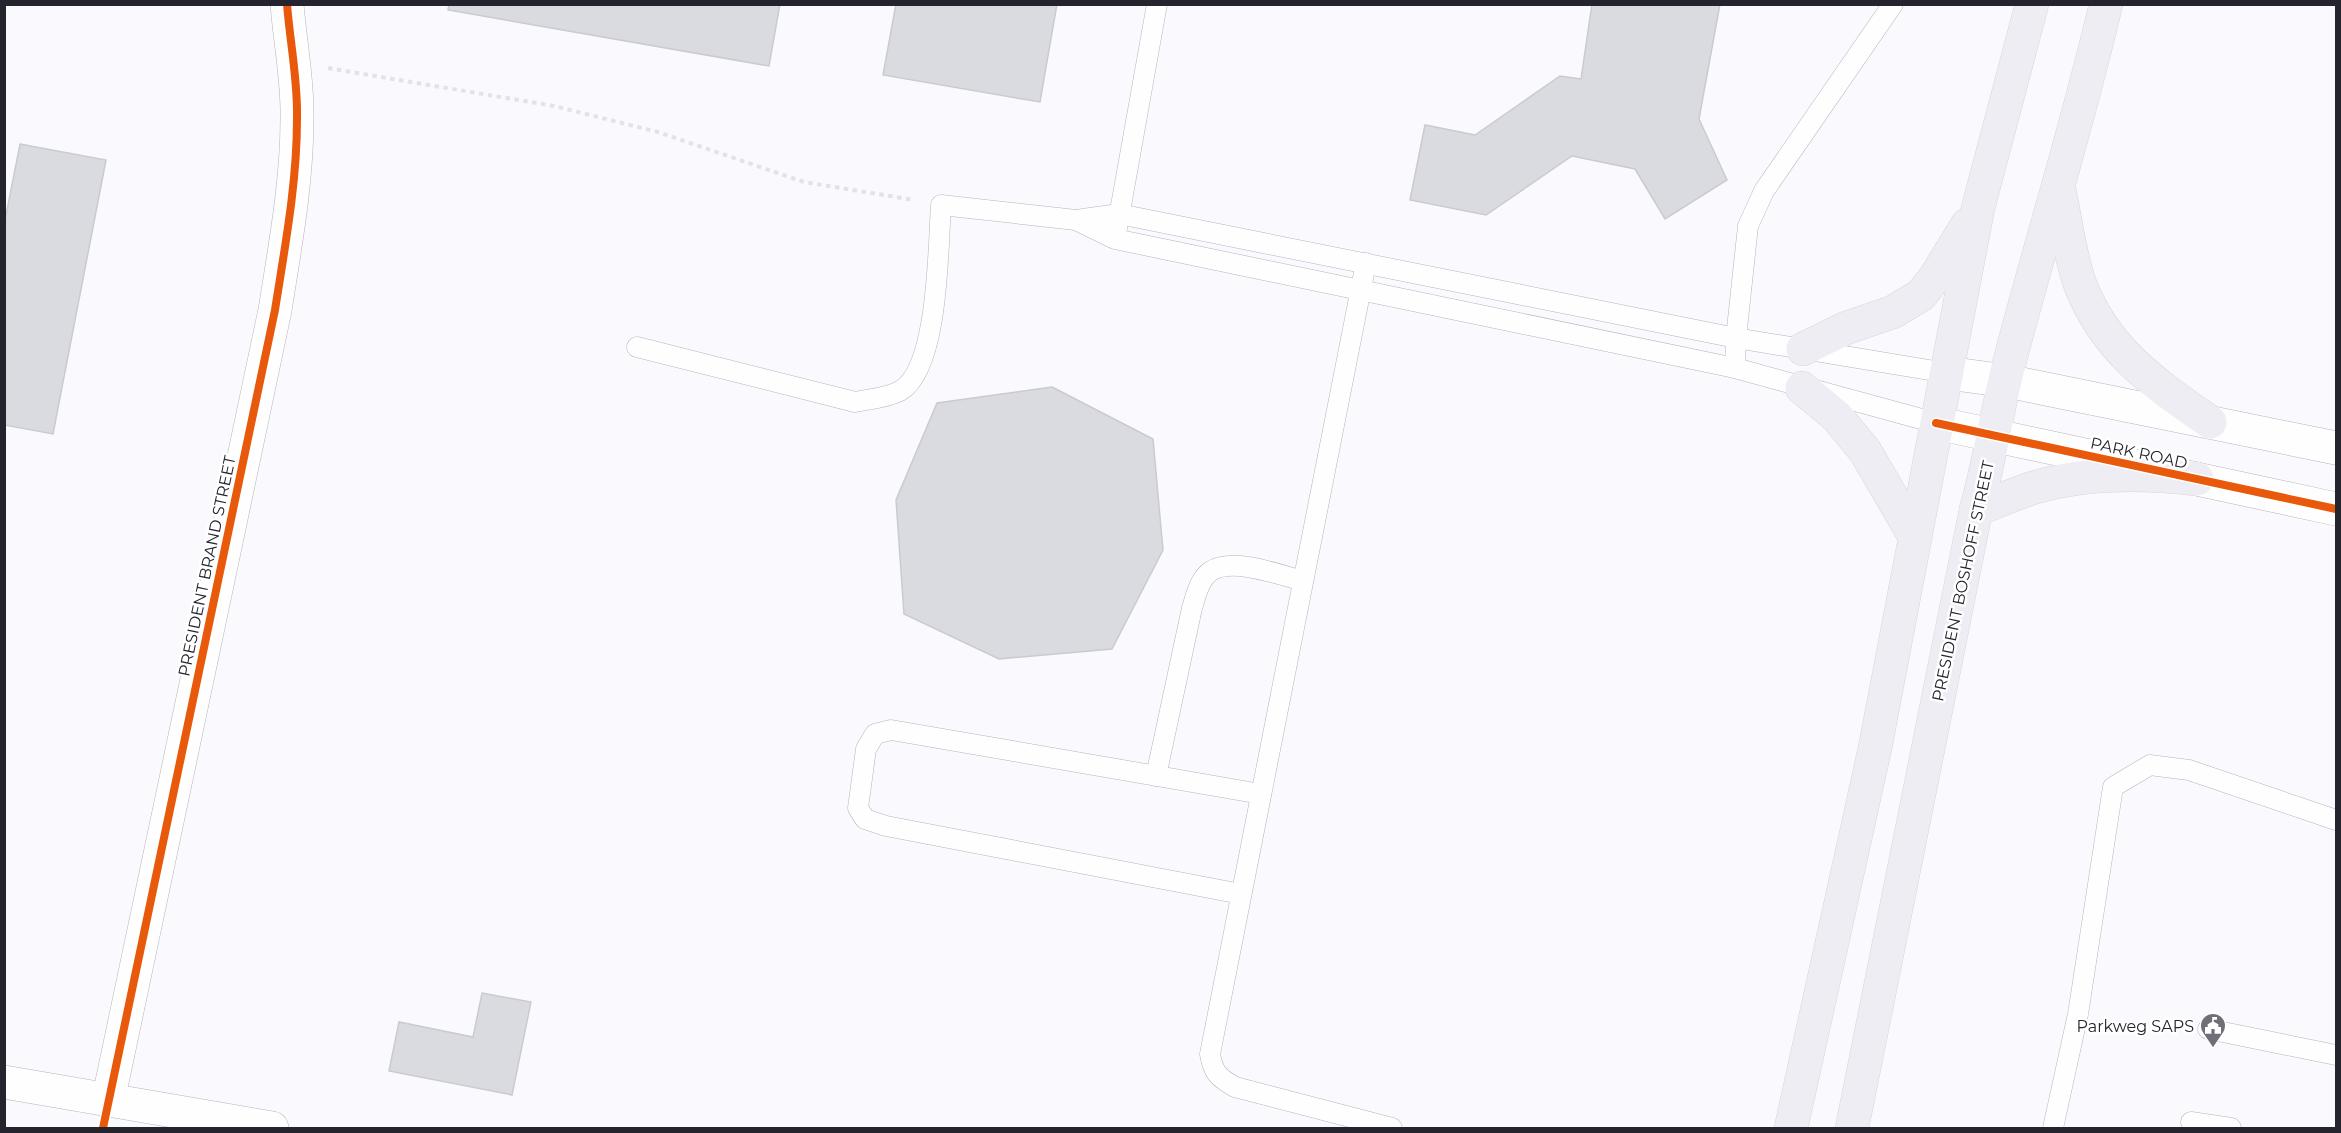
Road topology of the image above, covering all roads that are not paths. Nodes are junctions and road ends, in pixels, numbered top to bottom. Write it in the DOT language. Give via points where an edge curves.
graph roads {
  1 [pos="287,4"];
  2 [pos="1158,4"];
  3 [pos="1893,4"];
  4 [pos="2032,4"];
  5 [pos="2106,4"];
  6 [pos="2059,189"];
  7 [pos="1978,208"];
  8 [pos="1119,214"];
  9 [pos="1076,220"];
  10 [pos="1115,239"];
  11 [pos="1366,263"];
  12 [pos="1361,290"];
  13 [pos="1736,338"];
  14 [pos="637,347"];
  15 [pos="1803,349"];
  16 [pos="1735,368"];
  17 [pos="1947,372"];
  18 [pos="2007,381"];
  19 [pos="1802,388"];
  20 [pos="2210,422"];
  21 [pos="1936,423"];
  22 [pos="1994,437"];
  23 [pos="2337,448"];
  24 [pos="2197,479"];
  25 [pos="2337,509"];
  26 [pos="1976,510"];
  27 [pos="1915,537"];
  28 [pos="1303,581"];
  29 [pos="1156,776"];
  30 [pos="1261,794"];
  31 [pos="2337,820"];
  32 [pos="1241,894"];
  33 [pos="2208,1029"];
  34 [pos="2337,1055"];
  35 [pos="4,1082"];
  36 [pos="106,1115"];
  37 [pos="2191,1122"];
  38 [pos="272,1128"];
  39 [pos="1392,1128"];
  40 [pos="1791,1128"];
  41 [pos="1852,1128"];
  42 [pos="2054,1128"];
  43 [pos="2231,1128"];
  1 -- 36 [label="street, PRESIDENT BRAND STREET" via="297,118 293,192 275,310"];
  2 -- 8 [label="lane"];
  3 -- 13 [label="lane" via="1764,190 1748,226"];
  4 -- 7 [label="main road"];
  5 -- 6 [label="main road, PRESIDENT BOSHOFF STREET"];
  6 -- 18 [label="main road, PRESIDENT BOSHOFF STREET"];
  6 -- 20 [label="main road" via="2080,283 2115,347 2143,373"];
  7 -- 15 [label="main road" via="1921,295 1893,312 1846,328"];
  7 -- 17 [label="main road"];
  8 -- 9 [label="lane"];
  8 -- 10 [label="lane"];
  8 -- 11 [label="lane"];
  9 -- 10 [label="lane"];
  9 -- 14 [label="lane" via="941,205 930,339 918,373 902,390 882,397 855,402"];
  10 -- 12 [label="lane"];
  11 -- 12 [label="lane"];
  11 -- 13 [label="lane"];
  12 -- 16 [label="lane"];
  12 -- 28 [label="lane"];
  13 -- 15 [label="lane"];
  13 -- 16 [label="lane"];
  15 -- 17 [label="lane"];
  16 -- 19 [label="lane"];
  17 -- 18 [label="street"];
  17 -- 21 [label="main road"];
  18 -- 20 [label="street"];
  18 -- 22 [label="main road, PRESIDENT BOSHOFF STREET"];
  19 -- 21 [label="lane"];
  19 -- 27 [label="main road" via="1837,417 1865,451"];
  20 -- 23 [label="street"];
  21 -- 22 [label="street, PARK ROAD"];
  21 -- 27 [label="main road"];
  22 -- 24 [label="street, PARK ROAD"];
  22 -- 26 [label="main road, PRESIDENT BOSHOFF STREET"];
  24 -- 25 [label="street, PARK ROAD"];
  24 -- 26 [label="main road" via="2117,475 2074,479 2037,487"];
  26 -- 41 [label="main road, PRESIDENT BOSHOFF STREET"];
  27 -- 40 [label="main road" via="1875,748"];
  28 -- 29 [label="lane" via="1242,566 1211,571 1200,585"];
  28 -- 30 [label="lane"];
  29 -- 30 [label="lane"];
  29 -- 32 [label="lane" via="891,730 875,734 866,749 858,808 865,819 885,826"];
  30 -- 32 [label="lane"];
  31 -- 42 [label="lane" via="2189,770 2150,765 2113,787 2078,1014"];
  32 -- 39 [label="lane" via="1210,1054 1217,1076 1235,1087"];
  33 -- 34 [label="lane"];
  35 -- 36 [label="street"];
  36 -- 38 [label="street"];
  37 -- 43 [label="lane"];
}
